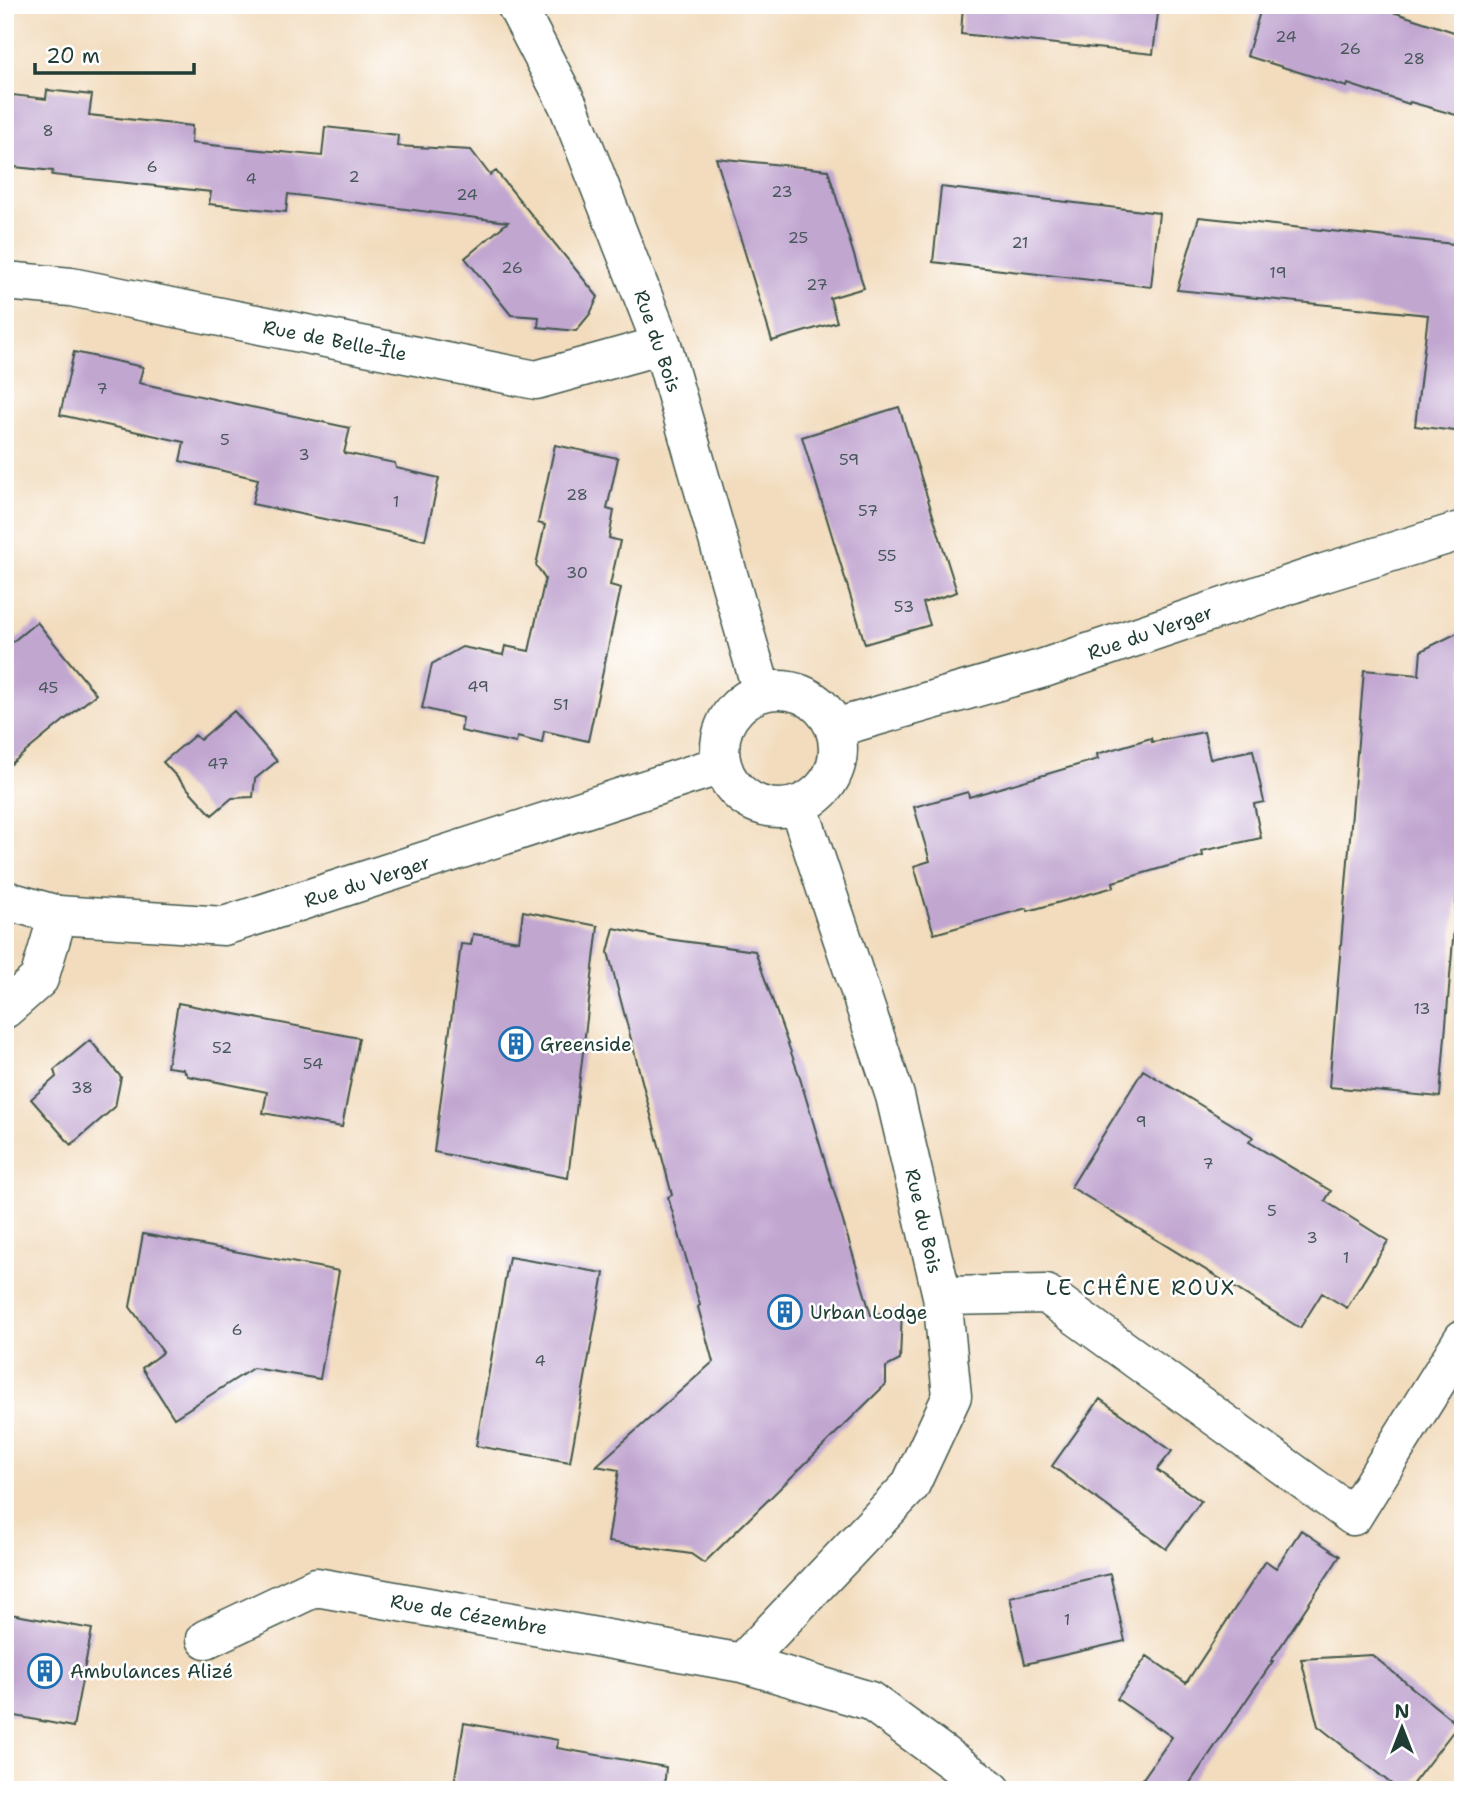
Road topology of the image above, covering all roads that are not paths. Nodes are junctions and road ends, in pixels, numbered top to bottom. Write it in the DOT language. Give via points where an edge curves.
graph roads {
  1 [pos="516,5"];
  2 [pos="5,281"];
  3 [pos="662,345"];
  4 [pos="1463,530"];
  5 [pos="762,692"];
  6 [pos="835,728"];
  7 [pos="721,765"];
  8 [pos="798,805"];
  9 [pos="5,900"];
  10 [pos="58,915"];
  11 [pos="5,1009"];
  12 [pos="942,1296"];
  13 [pos="1463,1339"];
  14 [pos="206,1639"];
  15 [pos="742,1663"];
  16 [pos="992,1790"];
  1 -- 3 [label="street, Rue du Bois" via="568,105"];
  2 -- 3 [label="street, Rue de Belle-Île" via="71,288 536,380"];
  3 -- 5 [label="street, Rue du Bois"];
  4 -- 6 [label="street, Rue du Verger" via="1044,668"];
  5 -- 6 [label="street" via="782,689 803,694 824,710"];
  5 -- 7 [label="street" via="744,701 727,718 720,738"];
  6 -- 8 [label="street" via="838,755 832,776 817,795"];
  7 -- 8 [label="street" via="730,783 748,799 767,807"];
  7 -- 10 [label="street, Rue du Verger" via="224,926"];
  8 -- 12 [label="street, Rue du Bois" via="895,1096"];
  9 -- 10 [label="street, Rue du Verger"];
  10 -- 11 [label="street" via="39,978"];
  12 -- 13 [label="street, Rue du Bois" via="1046,1294 1353,1516"];
  12 -- 15 [label="street" via="952,1396 910,1486"];
  14 -- 15 [label="street, Rue de Cézembre" via="316,1587"];
  15 -- 16 [label="street, Rue de Cézembre" via="870,1701"];
}
